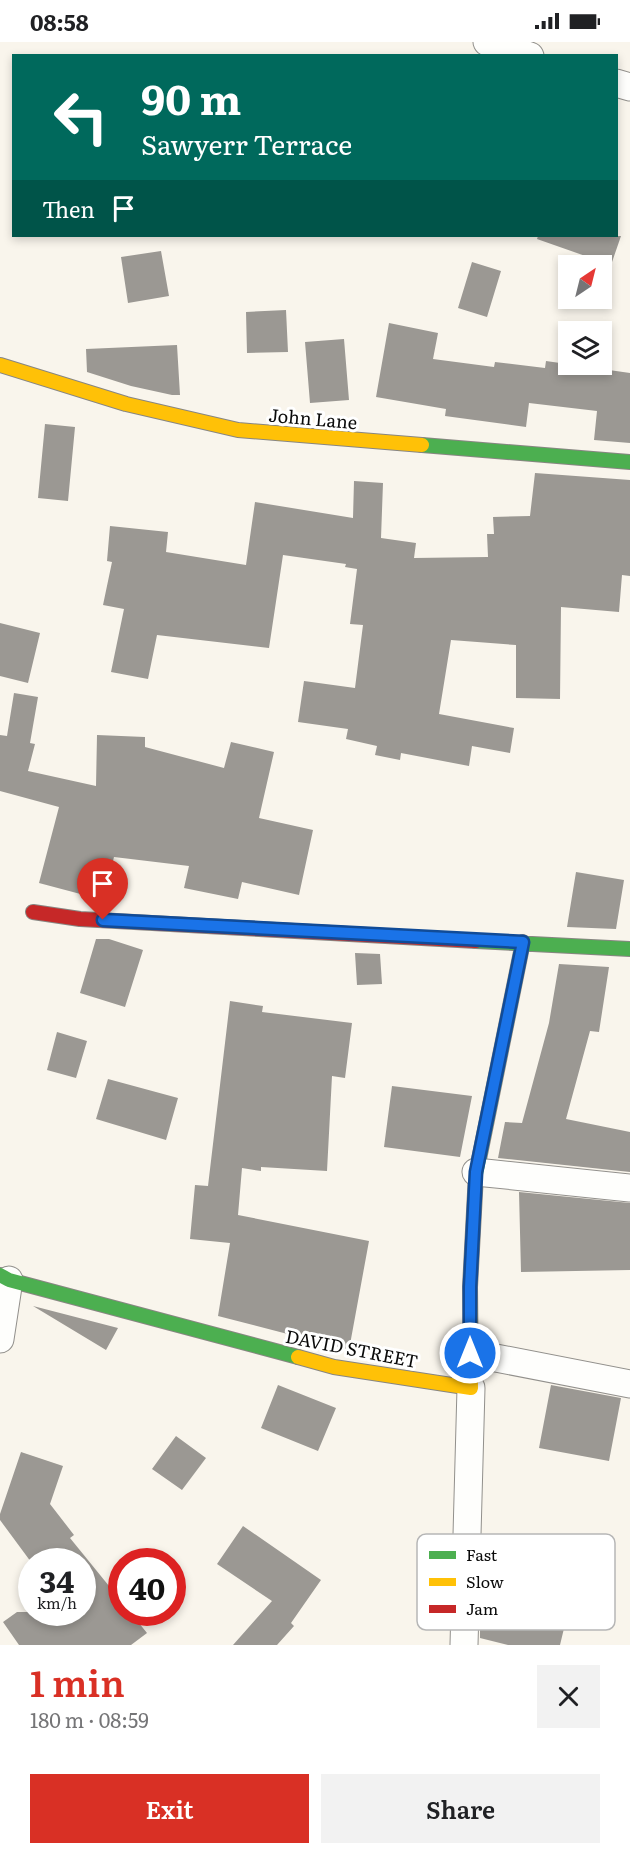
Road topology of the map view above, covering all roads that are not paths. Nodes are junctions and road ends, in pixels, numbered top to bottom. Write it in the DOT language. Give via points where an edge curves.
graph roads {
  1 [pos="487,42"];
  2 [pos="524,54"];
  3 [pos="0,365"];
  4 [pos="630,462"];
  5 [pos="33,912"];
  6 [pos="523,942"];
  7 [pos="630,949"];
  8 [pos="476,1172"];
  9 [pos="630,1188"];
  10 [pos="4,1278"];
  11 [pos="0,1339"];
  12 [pos="470,1353"];
  13 [pos="630,1384"];
  14 [pos="471,1388"];
  15 [pos="467,1534"];
  16 [pos="464,1630"];
  17 [pos="464,1645"];
  1 -- 2 [label="street"];
  3 -- 4 [label="street, John Lane" via="126,404 238,430"];
  5 -- 6 [label="street" via="80,919"];
  6 -- 7 [label="street"];
  6 -- 8 [label="street"];
  8 -- 9 [label="street"];
  8 -- 12 [label="street"];
  10 -- 11 [label="street"];
  10 -- 14 [label="street, DAVID STREET" via="334,1367"];
  12 -- 13 [label="street"];
  12 -- 14 [label="street"];
  14 -- 15 [label="street"];
  16 -- 17 [label="street"];
}
